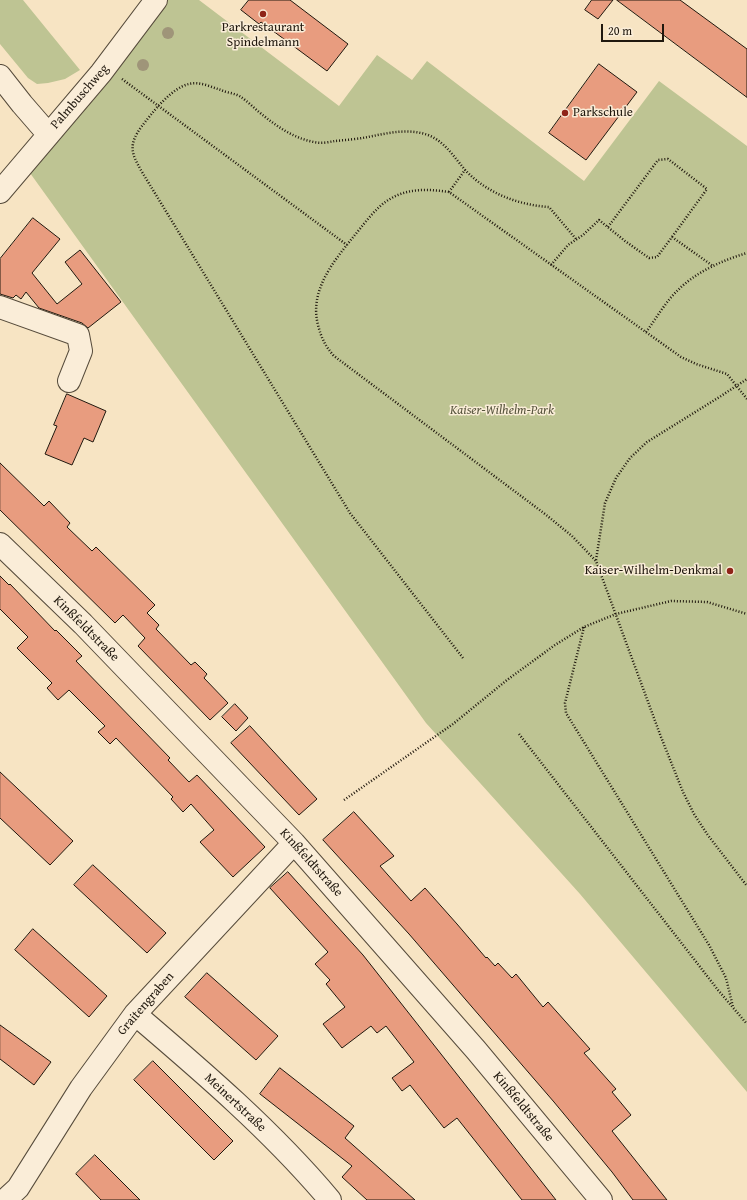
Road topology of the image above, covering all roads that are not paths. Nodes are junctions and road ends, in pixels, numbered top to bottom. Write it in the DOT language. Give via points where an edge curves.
graph roads {
  1 [pos="156,0"];
  2 [pos="0,76"];
  3 [pos="48,134"];
  4 [pos="0,192"];
  5 [pos="0,307"];
  6 [pos="69,381"];
  7 [pos="0,544"];
  8 [pos="294,843"];
  9 [pos="134,1014"];
  10 [pos="18,1196"];
  11 [pos="330,1200"];
  12 [pos="601,1200"];
  1 -- 3 [label="street, Palmbuschweg" via="106,67"];
  2 -- 3 [label="street"];
  3 -- 4 [label="street, Palmbuschweg"];
  5 -- 6 [label="street" via="78,335 81,351"];
  7 -- 8 [label="street, Kinßfeldtstraße" via="83,624"];
  8 -- 9 [label="street, Graitengraben"];
  8 -- 12 [label="street, Kinßfeldtstraße" via="476,1050"];
  9 -- 10 [label="street, Graitengraben" via="81,1088"];
  9 -- 11 [label="street, Meinertstraße" via="223,1090 304,1169"];
}
